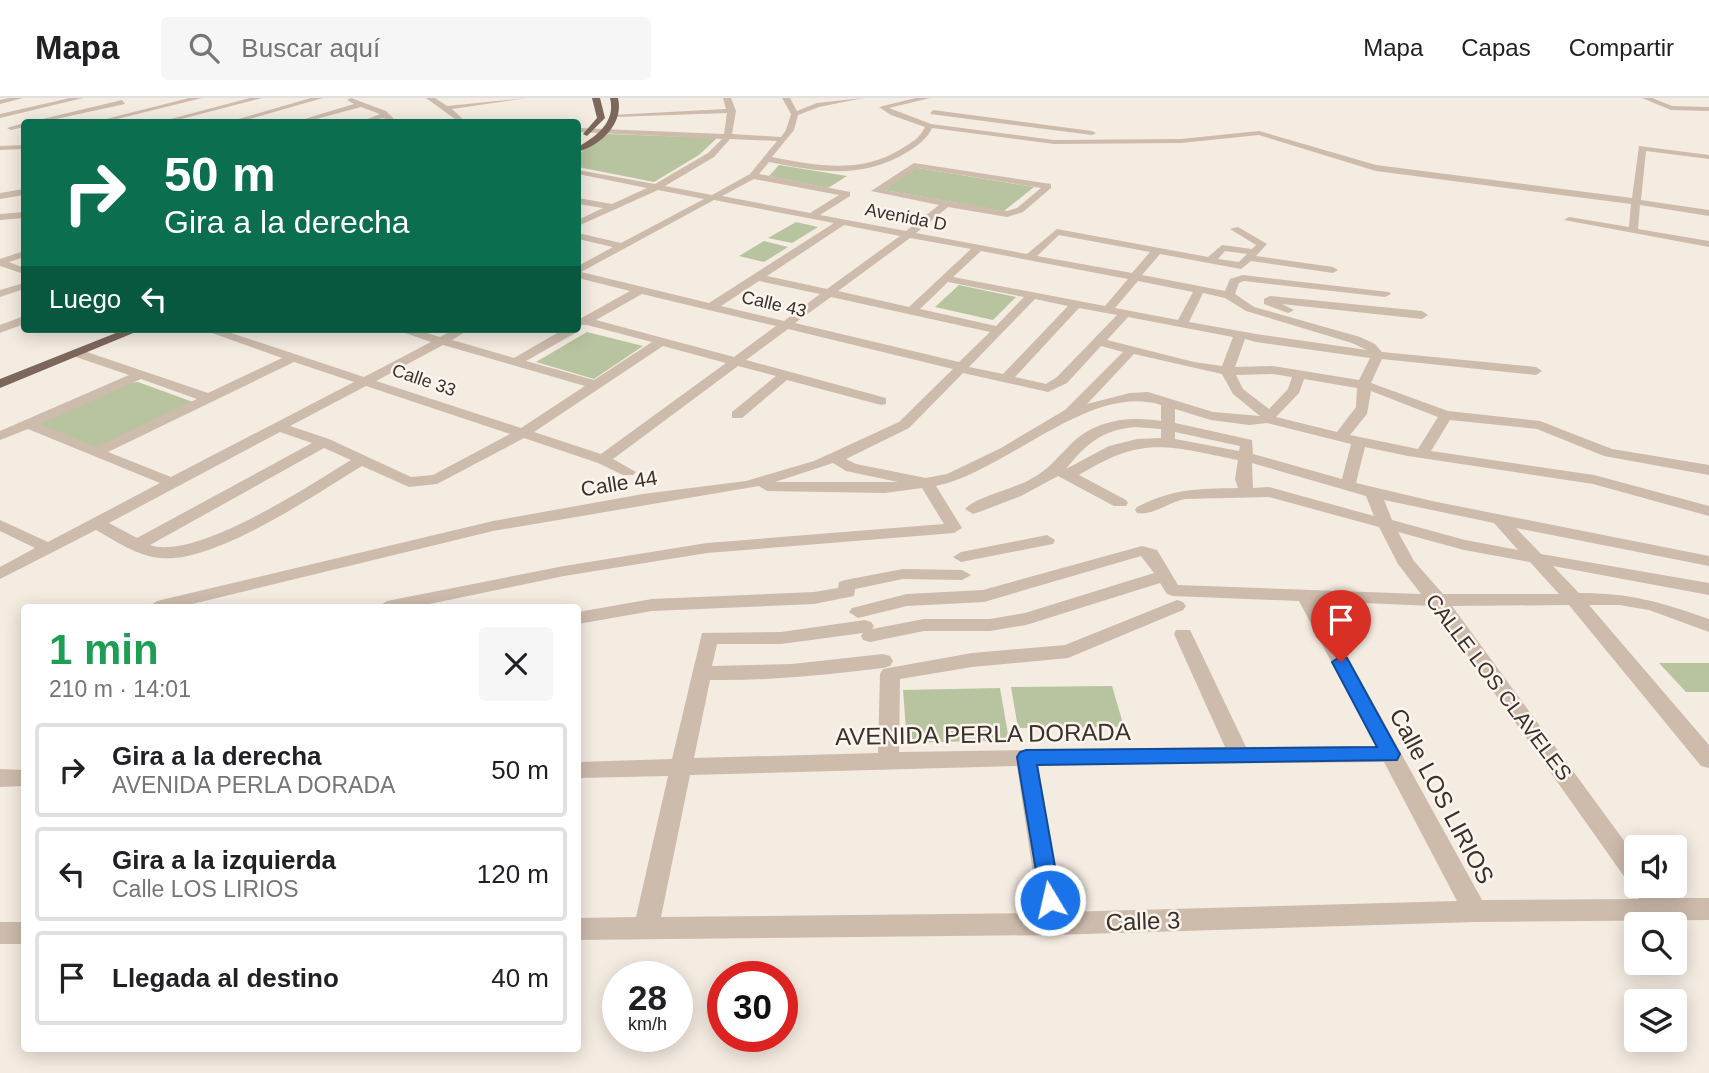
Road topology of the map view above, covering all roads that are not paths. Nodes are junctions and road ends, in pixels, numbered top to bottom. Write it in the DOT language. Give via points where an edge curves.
graph roads {
  1 [pos="19,98"];
  2 [pos="79,98"];
  3 [pos="102,98"];
  4 [pos="198,98"];
  5 [pos="252,98"];
  6 [pos="319,98"];
  7 [pos="342,98"];
  8 [pos="523,98"];
  9 [pos="596,98"];
  10 [pos="614,98"];
  11 [pos="786,98"];
  12 [pos="859,98"];
  13 [pos="926,98"];
  14 [pos="1646,98"];
  15 [pos="434,99"];
  16 [pos="728,99"];
  17 [pos="843,99"];
  18 [pos="715,101"];
  19 [pos="0,102"];
  20 [pos="122,102"];
  21 [pos="362,104"];
  22 [pos="674,104"];
  23 [pos="290,106"];
  24 [pos="157,108"];
  25 [pos="446,108"];
  26 [pos="1709,109"];
  27 [pos="732,111"];
  28 [pos="933,112"];
  29 [pos="680,113"];
  30 [pos="262,114"];
  31 [pos="795,114"];
  32 [pos="386,115"];
  33 [pos="615,115"];
  34 [pos="0,116"];
  35 [pos="47,119"];
  36 [pos="115,119"];
  37 [pos="174,119"];
  38 [pos="243,119"];
  39 [pos="290,119"];
  40 [pos="315,119"];
  41 [pos="373,119"];
  42 [pos="390,119"];
  43 [pos="459,119"];
  44 [pos="21,126"];
  45 [pos="929,126"];
  46 [pos="11,128"];
  47 [pos="1063,129"];
  48 [pos="581,130"];
  49 [pos="591,131"];
  50 [pos="605,131"];
  51 [pos="1093,133"];
  52 [pos="21,135"];
  53 [pos="0,136"];
  54 [pos="727,136"];
  55 [pos="581,139"];
  56 [pos="783,139"];
  57 [pos="1054,142"];
  58 [pos="0,148"];
  59 [pos="581,148"];
  60 [pos="21,149"];
  61 [pos="1709,157"];
  62 [pos="769,159"];
  63 [pos="869,167"];
  64 [pos="581,173"];
  65 [pos="753,176"];
  66 [pos="850,179"];
  67 [pos="840,185"];
  68 [pos="653,186"];
  69 [pos="830,192"];
  70 [pos="5,196"];
  71 [pos="711,198"];
  72 [pos="581,202"];
  73 [pos="947,203"];
  74 [pos="1636,203"];
  75 [pos="21,204"];
  76 [pos="611,207"];
  77 [pos="21,215"];
  78 [pos="1709,215"];
  79 [pos="0,217"];
  80 [pos="810,217"];
  81 [pos="1569,220"];
  82 [pos="581,222"];
  83 [pos="841,223"];
  84 [pos="1235,229"];
  85 [pos="1633,231"];
  86 [pos="907,235"];
  87 [pos="581,237"];
  88 [pos="1262,244"];
  89 [pos="1709,244"];
  90 [pos="622,246"];
  91 [pos="978,248"];
  92 [pos="1158,250"];
  93 [pos="21,255"];
  94 [pos="1251,255"];
  95 [pos="1307,255"];
  96 [pos="1028,258"];
  97 [pos="0,262"];
  98 [pos="581,268"];
  99 [pos="21,270"];
  100 [pos="1333,270"];
  101 [pos="581,276"];
  102 [pos="757,277"];
  103 [pos="947,279"];
  104 [pos="1133,279"];
  105 [pos="21,287"];
  106 [pos="640,290"];
  107 [pos="1199,291"];
  108 [pos="830,293"];
  109 [pos="0,294"];
  110 [pos="1385,294"];
  111 [pos="1033,295"];
  112 [pos="1229,295"];
  113 [pos="1077,303"];
  114 [pos="711,307"];
  115 [pos="1108,309"];
  116 [pos="911,311"];
  117 [pos="1125,314"];
  118 [pos="1422,315"];
  119 [pos="21,321"];
  120 [pos="582,323"];
  121 [pos="786,325"];
  122 [pos="1181,325"];
  123 [pos="0,329"];
  124 [pos="999,330"];
  125 [pos="99,333"];
  126 [pos="127,333"];
  127 [pos="219,333"];
  128 [pos="235,333"];
  129 [pos="414,333"];
  130 [pos="457,333"];
  131 [pos="566,333"];
  132 [pos="1240,335"];
  133 [pos="228,336"];
  134 [pos="1356,340"];
  135 [pos="442,341"];
  136 [pos="662,341"];
  137 [pos="1100,342"];
  138 [pos="1131,350"];
  139 [pos="77,353"];
  140 [pos="1378,355"];
  141 [pos="294,357"];
  142 [pos="516,362"];
  143 [pos="737,362"];
  144 [pos="962,368"];
  145 [pos="1227,371"];
  146 [pos="1536,371"];
  147 [pos="0,372"];
  148 [pos="1300,374"];
  149 [pos="140,375"];
  150 [pos="785,375"];
  151 [pos="1006,379"];
  152 [pos="366,381"];
  153 [pos="0,384"];
  154 [pos="595,385"];
  155 [pos="1363,385"];
  156 [pos="208,398"];
  157 [pos="881,401"];
  158 [pos="1168,403"];
  159 [pos="1069,413"];
  160 [pos="737,415"];
  161 [pos="1446,415"];
  162 [pos="1267,419"];
  163 [pos="1249,421"];
  164 [pos="28,424"];
  165 [pos="278,427"];
  166 [pos="523,433"];
  167 [pos="1168,434"];
  168 [pos="0,436"];
  169 [pos="1341,437"];
  170 [pos="1359,441"];
  171 [pos="324,442"];
  172 [pos="1247,450"];
  173 [pos="96,452"];
  174 [pos="1422,454"];
  175 [pos="839,456"];
  176 [pos="363,459"];
  177 [pos="603,460"];
  178 [pos="1709,470"];
  179 [pos="628,472"];
  180 [pos="1063,472"];
  181 [pos="172,483"];
  182 [pos="926,483"];
  183 [pos="747,485"];
  184 [pos="1348,486"];
  185 [pos="1246,491"];
  186 [pos="1373,493"];
  187 [pos="1120,503"];
  188 [pos="973,509"];
  189 [pos="1143,510"];
  190 [pos="1709,512"];
  191 [pos="1499,519"];
  192 [pos="96,523"];
  193 [pos="0,525"];
  194 [pos="1385,525"];
  195 [pos="1047,540"];
  196 [pos="139,544"];
  197 [pos="48,548"];
  198 [pos="1538,559"];
  199 [pos="1709,561"];
  200 [pos="0,574"];
  201 [pos="1164,576"];
  202 [pos="1708,590"];
  203 [pos="1304,593"];
  204 [pos="1574,599"];
  205 [pos="1438,600"];
  206 [pos="169,604"];
  207 [pos="402,604"];
  208 [pos="1177,606"];
  209 [pos="581,617"];
  210 [pos="864,625"];
  211 [pos="1709,626"];
  212 [pos="1183,634"];
  213 [pos="883,661"];
  214 [pos="701,673"];
  215 [pos="1390,754"];
  216 [pos="1240,756"];
  217 [pos="1026,757"];
  218 [pos="1709,760"];
  219 [pos="888,762"];
  220 [pos="680,768"];
  221 [pos="581,770"];
  222 [pos="0,778"];
  223 [pos="21,778"];
  224 [pos="1624,858"];
  225 [pos="1653,898"];
  226 [pos="1709,909"];
  227 [pos="1475,911"];
  228 [pos="1662,911"];
  229 [pos="1054,924"];
  230 [pos="581,929"];
  231 [pos="646,929"];
  232 [pos="0,933"];
  233 [pos="21,933"];
  1 -- 19 [label="street"];
  2 -- 34 [label="street"];
  3 -- 20 [label="street"];
  4 -- 24 [label="street"];
  5 -- 23 [label="street"];
  5 -- 37 [label="street"];
  6 -- 23 [label="street"];
  7 -- 21 [label="street"];
  8 -- 25 [label="street"];
  9 -- 49 [label="main road" via="600,118"];
  10 -- 33 [label="main road"];
  11 -- 31 [label="street"];
  12 -- 17 [label="street"];
  13 -- 45 [label="street" via="883,108"];
  14 -- 26 [label="street" via="1671,108"];
  15 -- 25 [label="street"];
  16 -- 18 [label="street"];
  16 -- 27 [label="street"];
  17 -- 31 [label="street"];
  20 -- 24 [label="street"];
  20 -- 35 [label="street"];
  21 -- 32 [label="street"];
  21 -- 40 [label="street"];
  22 -- 29 [label="street"];
  23 -- 30 [label="street"];
  24 -- 36 [label="street"];
  25 -- 43 [label="street"];
  27 -- 29 [label="street"];
  27 -- 54 [label="street"];
  28 -- 47 [label="street"];
  29 -- 33 [label="street"];
  30 -- 38 [label="street"];
  30 -- 39 [label="street"];
  31 -- 56 [label="street"];
  32 -- 41 [label="street"];
  32 -- 42 [label="street"];
  33 -- 50 [label="main road"];
  44 -- 46 [label="street"];
  45 -- 57 [label="street"];
  45 -- 63 [label="street" via="916,143"];
  47 -- 51 [label="street"];
  47 -- 57 [label="street"];
  48 -- 49 [label="street"];
  49 -- 50 [label="street"];
  49 -- 55 [label="main road"];
  50 -- 54 [label="street"];
  50 -- 59 [label="main road"];
  52 -- 53 [label="street"];
  54 -- 56 [label="street"];
  54 -- 68 [label="street" via="715,151"];
  56 -- 62 [label="street"];
  57 -- 74 [label="street" via="1189,140 1256,132 1367,166"];
  58 -- 60 [label="street"];
  61 -- 74 [label="street" via="1642,148"];
  62 -- 63 [label="street" via="818,169"];
  62 -- 65 [label="street"];
  63 -- 66 [label="street"];
  64 -- 68 [label="street, Avenida D"];
  65 -- 69 [label="street"];
  65 -- 71 [label="street"];
  67 -- 69 [label="street"];
  68 -- 71 [label="street, Avenida D"];
  68 -- 76 [label="street"];
  69 -- 80 [label="street" via="847,194"];
  70 -- 75 [label="street"];
  71 -- 80 [label="street, Avenida D"];
  71 -- 90 [label="street"];
  72 -- 76 [label="street"];
  73 -- 73 [label="street" via="876,191 917,165 1048,186 1013,214"];
  73 -- 86 [label="street"];
  74 -- 78 [label="street"];
  74 -- 85 [label="street"];
  76 -- 82 [label="street"];
  77 -- 79 [label="street"];
  80 -- 83 [label="street, Avenida D"];
  81 -- 85 [label="street"];
  83 -- 86 [label="street, Avenida D"];
  83 -- 102 [label="street"];
  84 -- 88 [label="street"];
  85 -- 89 [label="street"];
  86 -- 91 [label="street, Avenida D"];
  86 -- 108 [label="street"];
  87 -- 90 [label="street"];
  88 -- 94 [label="street"];
  88 -- 95 [label="street"];
  90 -- 98 [label="street"];
  91 -- 96 [label="street, Avenida D"];
  91 -- 103 [label="street"];
  92 -- 94 [label="street" via="1211,260 1222,248"];
  92 -- 96 [label="street" via="1057,232"];
  92 -- 104 [label="street"];
  93 -- 97 [label="street"];
  94 -- 100 [label="street"];
  96 -- 104 [label="street, Avenida D"];
  97 -- 99 [label="street"];
  101 -- 106 [label="street, Calle 43"];
  102 -- 108 [label="street"];
  102 -- 114 [label="street"];
  103 -- 111 [label="street"];
  103 -- 116 [label="street"];
  104 -- 107 [label="street, Avenida D"];
  104 -- 115 [label="street"];
  105 -- 109 [label="street"];
  106 -- 114 [label="street, Calle 43"];
  106 -- 120 [label="street"];
  107 -- 112 [label="street, Avenida D"];
  107 -- 122 [label="street"];
  108 -- 116 [label="street"];
  108 -- 121 [label="street"];
  110 -- 112 [label="street" via="1243,278 1234,281"];
  111 -- 113 [label="street"];
  111 -- 124 [label="street, Calle 44"];
  112 -- 134 [label="street" via="1250,309"];
  113 -- 115 [label="street"];
  113 -- 151 [label="street"];
  114 -- 121 [label="street, Calle 43"];
  115 -- 117 [label="street"];
  116 -- 124 [label="street"];
  117 -- 122 [label="street"];
  117 -- 137 [label="street"];
  118 -- 134 [label="street" via="1269,299"];
  119 -- 123 [label="street"];
  120 -- 136 [label="street"];
  121 -- 143 [label="street"];
  121 -- 144 [label="street, Calle 43"];
  122 -- 132 [label="street"];
  124 -- 144 [label="street, Calle 44"];
  125 -- 147 [label="main road"];
  126 -- 139 [label="main road"];
  127 -- 133 [label="street, Calle 33"];
  128 -- 133 [label="street"];
  129 -- 135 [label="street"];
  130 -- 135 [label="street"];
  131 -- 142 [label="street"];
  132 -- 140 [label="street"];
  132 -- 145 [label="street"];
  133 -- 141 [label="street, Calle 33"];
  134 -- 140 [label="street"];
  135 -- 142 [label="street"];
  135 -- 152 [label="street"];
  136 -- 143 [label="street"];
  136 -- 154 [label="street"];
  137 -- 138 [label="street"];
  137 -- 151 [label="street, Calle 43" via="1048,388"];
  138 -- 145 [label="street"];
  138 -- 159 [label="street"];
  139 -- 149 [label="street"];
  139 -- 153 [label="main road"];
  140 -- 146 [label="street"];
  140 -- 155 [label="street"];
  141 -- 152 [label="street, Calle 33"];
  141 -- 156 [label="street"];
  142 -- 154 [label="street"];
  143 -- 150 [label="street"];
  143 -- 177 [label="street"];
  144 -- 151 [label="street, Calle 43"];
  144 -- 175 [label="street, Calle 44" via="904,425"];
  145 -- 148 [label="street"];
  145 -- 162 [label="street" via="1238,391 1266,413"];
  148 -- 155 [label="street"];
  148 -- 162 [label="street" via="1294,390"];
  149 -- 156 [label="street"];
  149 -- 164 [label="street"];
  150 -- 157 [label="street"];
  150 -- 160 [label="street"];
  152 -- 165 [label="street"];
  152 -- 166 [label="street, Calle 33"];
  154 -- 166 [label="street"];
  155 -- 161 [label="street"];
  155 -- 169 [label="street" via="1367,400"];
  156 -- 173 [label="street"];
  158 -- 159 [label="street" via="1148,396 1130,397"];
  158 -- 163 [label="street" via="1210,416"];
  158 -- 167 [label="street"];
  159 -- 182 [label="street" via="968,471"];
  161 -- 174 [label="street"];
  161 -- 178 [label="street" via="1540,425 1609,453"];
  162 -- 163 [label="street"];
  162 -- 169 [label="street"];
  163 -- 172 [label="street"];
  164 -- 168 [label="street"];
  164 -- 173 [label="street"];
  165 -- 171 [label="street"];
  165 -- 181 [label="street"];
  166 -- 176 [label="street" via="426,482 401,479"];
  166 -- 177 [label="street, Calle 33"];
  167 -- 172 [label="street" via="1208,437"];
  167 -- 180 [label="street" via="1116,447"];
  167 -- 180 [label="street" via="1135,423 1099,430 1077,445"];
  169 -- 170 [label="street"];
  170 -- 174 [label="street"];
  170 -- 184 [label="street"];
  171 -- 176 [label="street"];
  171 -- 196 [label="street"];
  172 -- 184 [label="street"];
  172 -- 185 [label="street"];
  173 -- 181 [label="street"];
  174 -- 190 [label="street" via="1594,480"];
  175 -- 182 [label="street" via="839,461 851,468"];
  175 -- 183 [label="street, Calle 44"];
  176 -- 196 [label="street" via="296,500 215,540 162,554"];
  177 -- 179 [label="street, Calle 33"];
  180 -- 187 [label="street"];
  180 -- 188 [label="street"];
  181 -- 192 [label="street"];
  182 -- 183 [label="street" via="885,488"];
  182 -- 207 [label="street" via="954,528 707,548"];
  183 -- 206 [label="street, Calle 44" via="493,526"];
  184 -- 186 [label="street"];
  185 -- 189 [label="street" via="1185,494"];
  185 -- 194 [label="street" via="1297,498"];
  186 -- 191 [label="street"];
  186 -- 194 [label="street, CALLE LOS CLAVELES"];
  191 -- 198 [label="street"];
  191 -- 199 [label="street"];
  192 -- 196 [label="street"];
  192 -- 197 [label="street"];
  193 -- 197 [label="street"];
  194 -- 198 [label="street"];
  194 -- 205 [label="street, CALLE LOS CLAVELES" via="1423,586"];
  195 -- 209 [label="street" via="962,566 903,574 802,599 652,605"];
  197 -- 200 [label="street"];
  198 -- 202 [label="street"];
  198 -- 204 [label="street"];
  201 -- 203 [label="street" via="1173,590"];
  201 -- 210 [label="street" via="1026,619 966,627"];
  201 -- 210 [label="street" via="1151,554 1142,551 984,596 907,600"];
  203 -- 205 [label="street"];
  203 -- 215 [label="street, Calle LOS LIRIOS"];
  204 -- 205 [label="street"];
  204 -- 211 [label="street" via="1652,605"];
  204 -- 218 [label="street"];
  205 -- 224 [label="street, CALLE LOS CLAVELES"];
  208 -- 219 [label="street" via="1068,651 890,674"];
  210 -- 214 [label="street" via="780,638 709,638"];
  212 -- 216 [label="street"];
  213 -- 214 [label="street" via="744,674"];
  214 -- 220 [label="street"];
  215 -- 216 [label="street, AVENIDA PERLA DORADA"];
  215 -- 227 [label="street, Calle LOS LIRIOS"];
  216 -- 217 [label="street, AVENIDA PERLA DORADA"];
  217 -- 219 [label="street, AVENIDA PERLA DORADA"];
  217 -- 229 [label="street"];
  219 -- 220 [label="street, AVENIDA PERLA DORADA"];
  220 -- 221 [label="street, AVENIDA PERLA DORADA"];
  220 -- 231 [label="street"];
  222 -- 223 [label="street"];
  225 -- 228 [label="street"];
  226 -- 228 [label="street, Calle 3"];
  227 -- 228 [label="street, Calle 3"];
  227 -- 229 [label="street, Calle 3"];
  229 -- 231 [label="street, Calle 3"];
  230 -- 231 [label="street, Calle 3"];
  232 -- 233 [label="street"];
}
